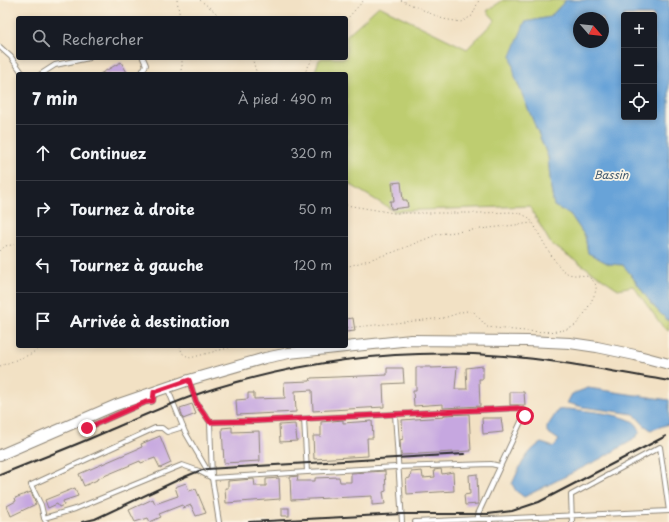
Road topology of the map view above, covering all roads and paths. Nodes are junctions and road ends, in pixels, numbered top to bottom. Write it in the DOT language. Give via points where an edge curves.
graph roads {
  1 [pos="177,0"];
  2 [pos="200,0"];
  3 [pos="364,0"];
  4 [pos="401,0"];
  5 [pos="479,0"];
  6 [pos="180,16"];
  7 [pos="219,16"];
  8 [pos="348,18"];
  9 [pos="0,47"];
  10 [pos="79,60"];
  11 [pos="144,60"];
  12 [pos="182,60"];
  13 [pos="253,60"];
  14 [pos="312,60"];
  15 [pos="22,72"];
  16 [pos="44,72"];
  17 [pos="142,72"];
  18 [pos="180,72"];
  19 [pos="256,72"];
  20 [pos="305,72"];
  21 [pos="348,204"];
  22 [pos="533,223"];
  23 [pos="16,244"];
  24 [pos="0,251"];
  25 [pos="348,266"];
  26 [pos="348,328"];
  27 [pos="348,347"];
  28 [pos="40,348"];
  29 [pos="181,348"];
  30 [pos="228,348"];
  31 [pos="336,348"];
  32 [pos="669,364"];
  33 [pos="0,366"];
  34 [pos="189,380"];
  35 [pos="167,387"];
  36 [pos="395,414"];
  37 [pos="304,418"];
  38 [pos="210,422"];
  39 [pos="183,427"];
  40 [pos="0,455"];
  41 [pos="398,466"];
  42 [pos="500,466"];
  43 [pos="307,472"];
  44 [pos="212,478"];
  45 [pos="572,515"];
  46 [pos="478,519"];
  47 [pos="45,520"];
  48 [pos="490,520"];
  49 [pos="219,522"];
  50 [pos="402,522"];
  51 [pos="415,522"];
  52 [pos="572,522"];
  1 -- 6 [label="path"];
  2 -- 7 [label="path"];
  3 -- 8 [label="path"];
  4 -- 5 [label="path" via="443,19 461,22 472,16"];
  9 -- 15 [label="lane"];
  10 -- 16 [label="lane" via="55,65"];
  11 -- 17 [label="lane" via="146,65"];
  12 -- 18 [label="path"];
  13 -- 19 [label="path"];
  14 -- 20 [label="path"];
  21 -- 22 [label="path" via="394,213 512,212 522,214"];
  22 -- 25 [label="path" via="438,234 394,252"];
  22 -- 26 [label="path" via="558,265 567,273 586,275 595,282 597,290 588,308 574,326 562,332 487,328 474,312 464,311 444,318"];
  23 -- 24 [label="path" via="5,246"];
  27 -- 32 [label="street" via="411,340 570,343 628,353"];
  28 -- 33 [label="path" via="30,355"];
  29 -- 30 [label="path" via="182,353 190,358"];
  31 -- 34 [label="street" via="265,358"];
  34 -- 35 [label="street"];
  34 -- 38 [label="lane" via="196,402"];
  35 -- 39 [label="lane"];
  35 -- 40 [label="street" via="116,405"];
  36 -- 37 [label="lane"];
  36 -- 41 [label="lane"];
  36 -- 42 [label="lane" via="518,408 526,411"];
  37 -- 38 [label="lane"];
  37 -- 43 [label="lane"];
  38 -- 44 [label="lane"];
  39 -- 44 [label="lane"];
  39 -- 47 [label="lane" via="167,432 162,428 155,428 31,485"];
  41 -- 42 [label="lane"];
  41 -- 43 [label="lane"];
  41 -- 50 [label="lane"];
  42 -- 46 [label="lane"];
  43 -- 44 [label="lane"];
  44 -- 47 [label="lane" via="182,465"];
  44 -- 49 [label="lane"];
  45 -- 45 [label="lane" via="669,511 660,447 571,495"];
  45 -- 48 [label="lane"];
  45 -- 52 [label="lane"];
  46 -- 48 [label="lane"];
  46 -- 51 [label="lane"];
}
